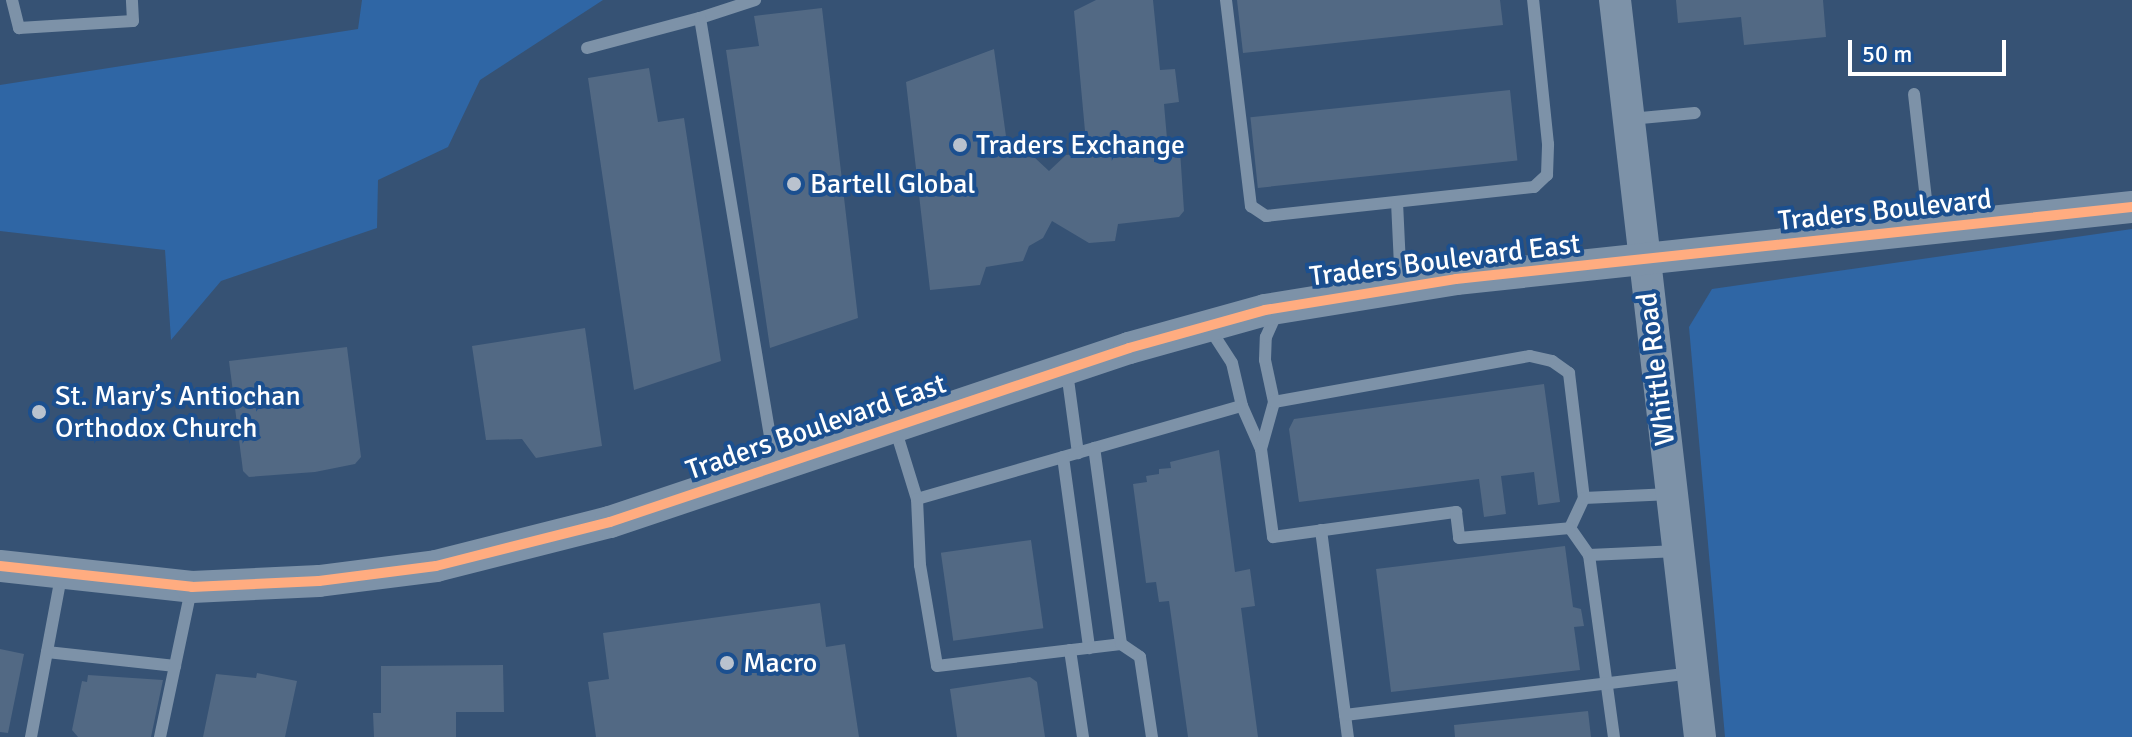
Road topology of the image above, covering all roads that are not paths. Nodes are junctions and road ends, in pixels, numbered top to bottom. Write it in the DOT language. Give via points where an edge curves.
graph roads {
  1 [pos="12,0"];
  2 [pos="132,0"];
  3 [pos="141,0"];
  4 [pos="755,0"];
  5 [pos="1226,0"];
  6 [pos="1533,0"];
  7 [pos="1615,0"];
  8 [pos="700,18"];
  9 [pos="587,48"];
  10 [pos="1914,94"];
  11 [pos="1695,113"];
  12 [pos="1628,119"];
  13 [pos="1397,202"];
  14 [pos="2132,207"];
  15 [pos="1929,229"];
  16 [pos="1643,260"];
  17 [pos="1401,287"];
  18 [pos="1279,307"];
  19 [pos="1208,326"];
  20 [pos="1066,368"];
  21 [pos="1274,402"];
  22 [pos="1242,406"];
  23 [pos="894,425"];
  24 [pos="1094,448"];
  25 [pos="1261,449"];
  26 [pos="1078,453"];
  27 [pos="1063,457"];
  28 [pos="776,468"];
  29 [pos="1671,494"];
  30 [pos="1584,498"];
  31 [pos="917,499"];
  32 [pos="1570,528"];
  33 [pos="1321,530"];
  34 [pos="1678,551"];
  35 [pos="1589,555"];
  36 [pos="0,566"];
  37 [pos="61,576"];
  38 [pos="192,587"];
  39 [pos="1121,644"];
  40 [pos="1089,648"];
  41 [pos="1070,650"];
  42 [pos="47,652"];
  43 [pos="175,666"];
  44 [pos="1692,673"];
  45 [pos="1606,683"];
  46 [pos="1345,715"];
  47 [pos="31,737"];
  48 [pos="160,737"];
  49 [pos="1083,737"];
  50 [pos="1152,737"];
  51 [pos="1348,737"];
  52 [pos="1614,737"];
  53 [pos="1700,737"];
  1 -- 2 [label="lane" via="19,28 133,21"];
  2 -- 3 [label="lane"];
  4 -- 8 [label="lane"];
  5 -- 13 [label="lane" via="1251,206 1266,216"];
  6 -- 13 [label="lane" via="1547,175 1534,187"];
  7 -- 12 [label="street, Whittle Road"];
  8 -- 9 [label="lane"];
  8 -- 28 [label="lane"];
  10 -- 15 [label="lane"];
  11 -- 12 [label="lane"];
  12 -- 16 [label="street, Whittle Road"];
  13 -- 17 [label="lane"];
  14 -- 15 [label="street, Traders Boulevard"];
  15 -- 16 [label="street, Traders Boulevard"];
  16 -- 17 [label="street, Traders Boulevard East"];
  16 -- 29 [label="street, Whittle Road"];
  17 -- 18 [label="street, Traders Boulevard East"];
  18 -- 19 [label="street, Traders Boulevard East"];
  18 -- 21 [label="lane" via="1266,337"];
  19 -- 20 [label="street, Traders Boulevard East"];
  19 -- 22 [label="lane" via="1232,363"];
  20 -- 23 [label="street, Traders Boulevard East"];
  20 -- 26 [label="lane"];
  21 -- 25 [label="lane"];
  21 -- 30 [label="lane" via="1530,356 1552,361 1569,373"];
  22 -- 24 [label="lane"];
  22 -- 25 [label="lane"];
  23 -- 28 [label="street, Traders Boulevard East"];
  23 -- 31 [label="lane"];
  24 -- 26 [label="lane"];
  24 -- 39 [label="lane"];
  25 -- 33 [label="lane" via="1273,537"];
  26 -- 27 [label="lane"];
  27 -- 31 [label="lane"];
  27 -- 40 [label="lane"];
  28 -- 38 [label="street, Traders Boulevard East" via="570,535 460,562 319,581"];
  29 -- 30 [label="lane"];
  29 -- 34 [label="street, Whittle Road"];
  30 -- 32 [label="lane"];
  31 -- 41 [label="lane" via="920,565 937,666"];
  32 -- 33 [label="lane" via="1459,538 1456,512"];
  32 -- 35 [label="lane"];
  33 -- 46 [label="lane"];
  34 -- 35 [label="lane"];
  34 -- 44 [label="street, Whittle Road"];
  35 -- 45 [label="lane"];
  36 -- 37 [label="street, Traders Boulevard East"];
  37 -- 38 [label="street, Traders Boulevard East"];
  37 -- 42 [label="lane"];
  38 -- 43 [label="lane"];
  39 -- 40 [label="lane"];
  39 -- 50 [label="lane" via="1140,657"];
  40 -- 41 [label="lane"];
  41 -- 49 [label="lane"];
  42 -- 43 [label="lane"];
  42 -- 47 [label="lane"];
  43 -- 48 [label="lane"];
  44 -- 45 [label="lane"];
  44 -- 53 [label="street, Whittle Road"];
  45 -- 46 [label="lane"];
  45 -- 52 [label="lane"];
  46 -- 51 [label="lane"];
}
